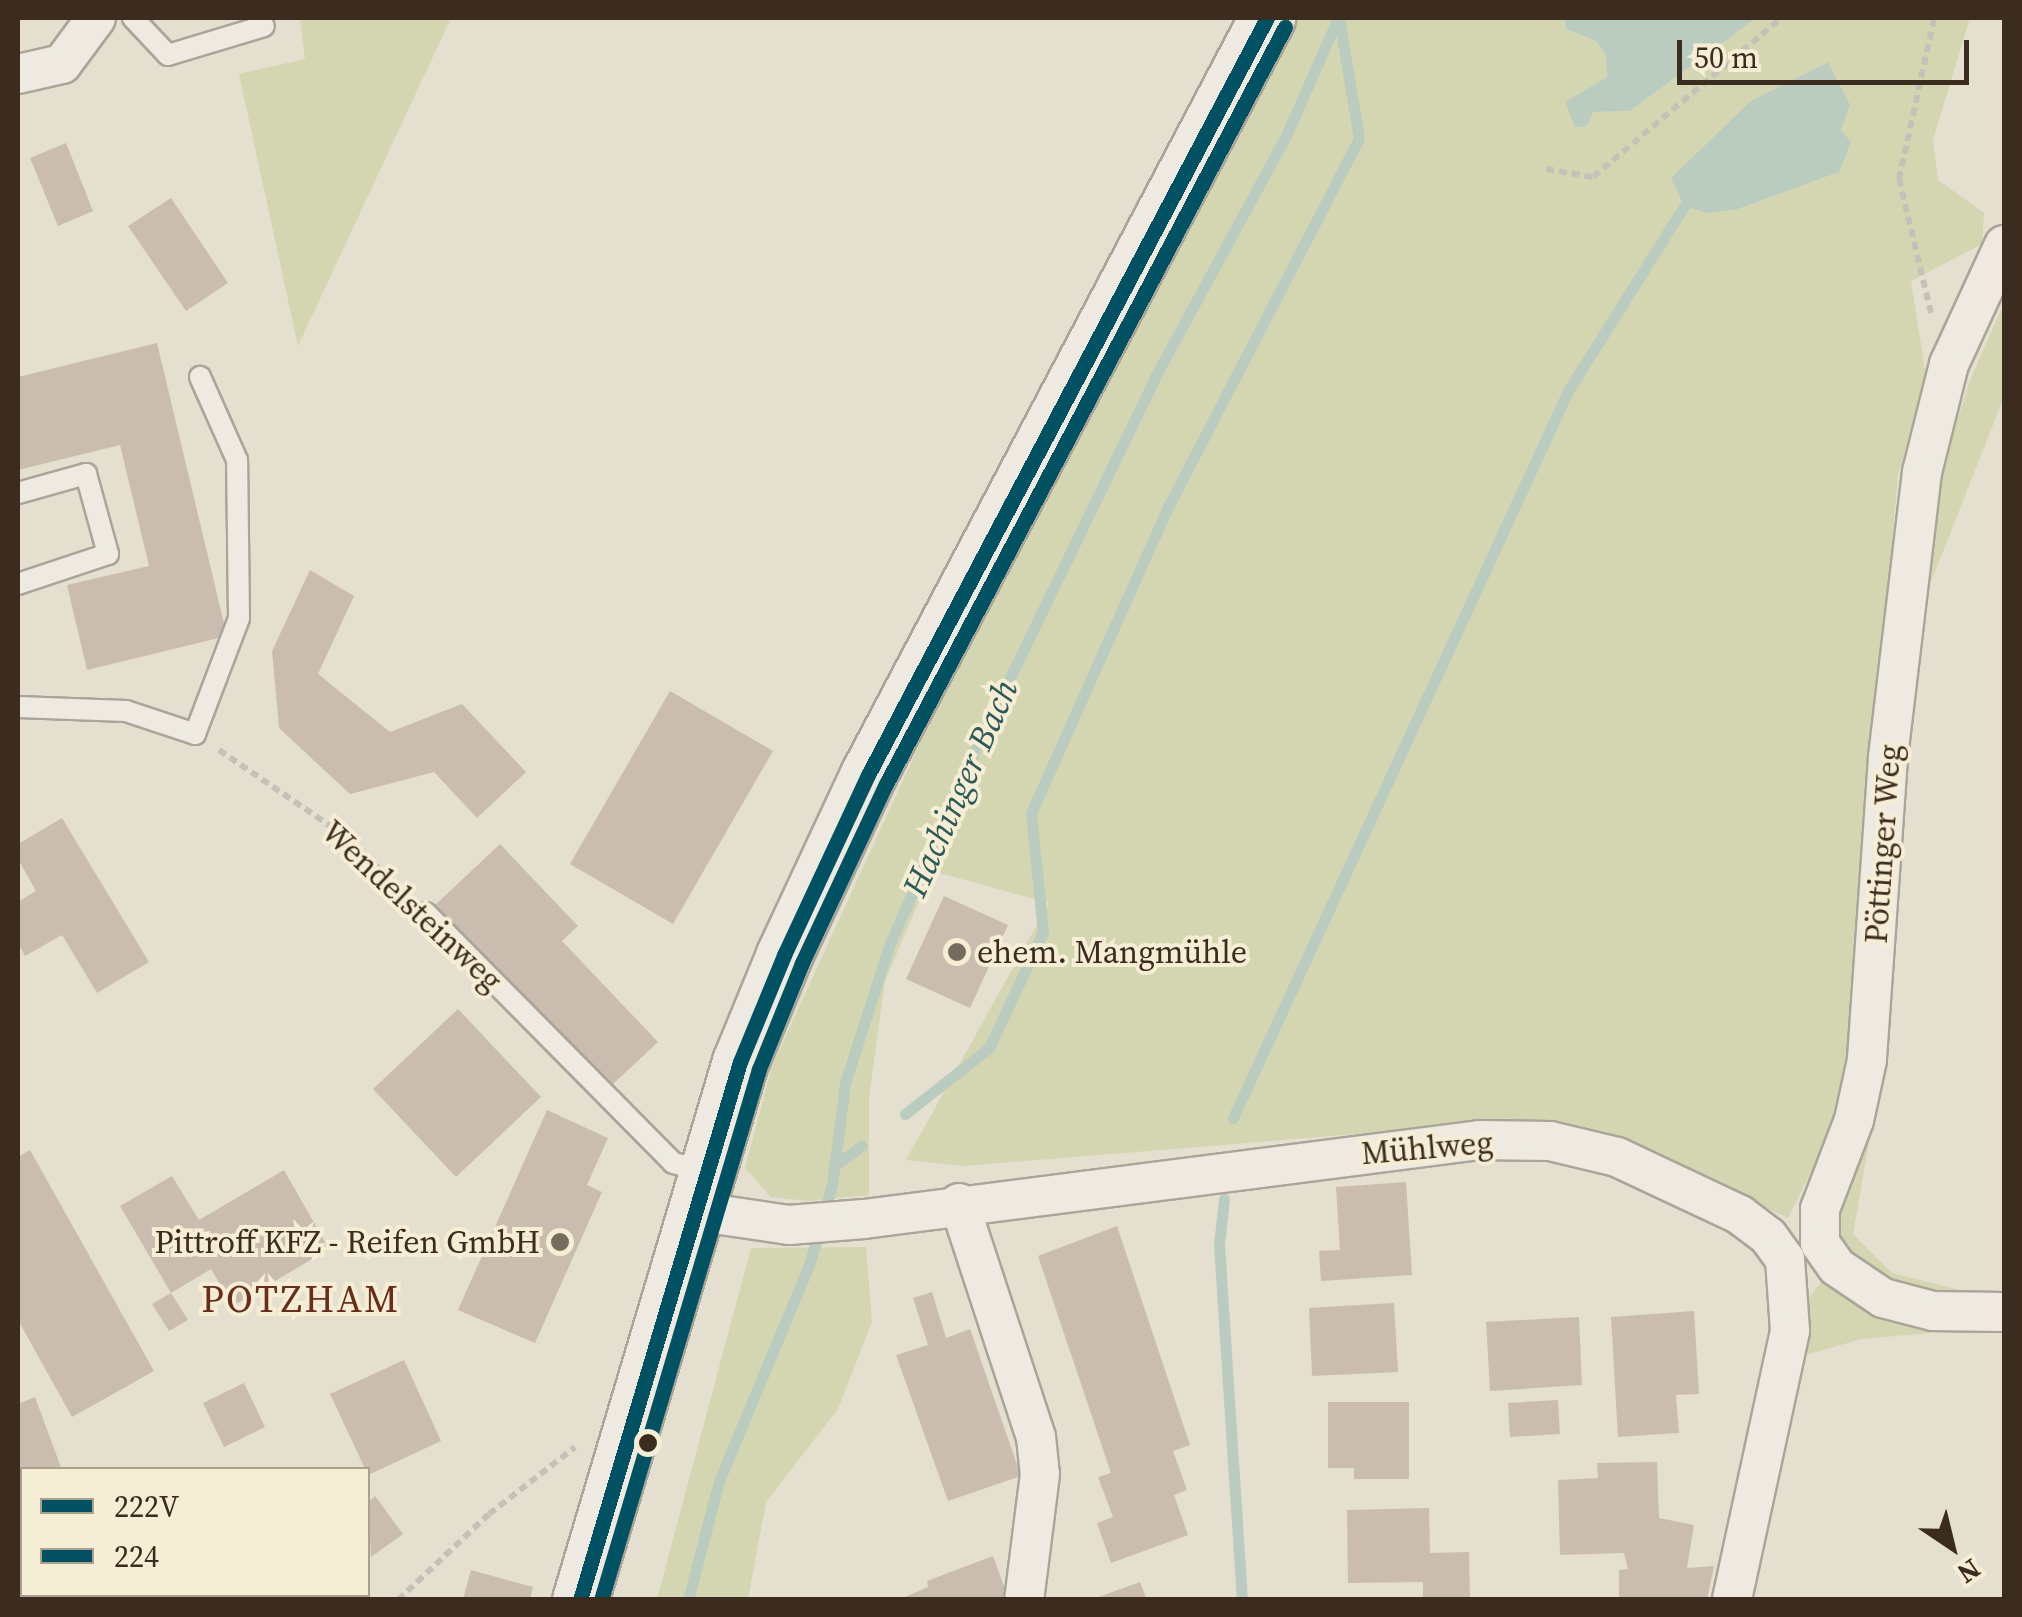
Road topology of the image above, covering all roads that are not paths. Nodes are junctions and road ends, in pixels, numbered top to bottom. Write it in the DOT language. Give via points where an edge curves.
graph roads {
  1 [pos="96,18"];
  2 [pos="132,18"];
  3 [pos="1266,18"];
  4 [pos="264,26"];
  5 [pos="18,74"];
  6 [pos="2004,246"];
  7 [pos="200,376"];
  8 [pos="18,493"];
  9 [pos="18,584"];
  10 [pos="18,706"];
  11 [pos="426,913"];
  12 [pos="700,1190"];
  13 [pos="959,1204"];
  14 [pos="1820,1243"];
  15 [pos="1785,1259"];
  16 [pos="2004,1312"];
  17 [pos="580,1600"];
  18 [pos="1024,1600"];
  19 [pos="1732,1600"];
  1 -- 5 [label="street" via="62,64"];
  2 -- 4 [label="lane" via="168,55"];
  3 -- 12 [label="main road" via="868,775 784,955"];
  6 -- 14 [label="street, Pöttinger Weg" via="1950,364 1922,472 1866,1060 1854,1120 1820,1209"];
  7 -- 10 [label="lane" via="237,460 240,618 195,734 126,711"];
  8 -- 9 [label="lane" via="86,474 108,554"];
  11 -- 12 [label="lane, Wendelsteinweg"];
  12 -- 13 [label="street, Mühlweg" via="789,1225"];
  12 -- 17 [label="main road"];
  13 -- 15 [label="street, Mühlweg" via="1438,1143 1550,1141 1616,1157 1724,1207 1768,1236"];
  13 -- 18 [label="street" via="1036,1436 1040,1474"];
  14 -- 15 [label="lane"];
  14 -- 16 [label="street" via="1838,1267 1883,1298 1933,1311"];
  15 -- 19 [label="street" via="1790,1331"];
}
